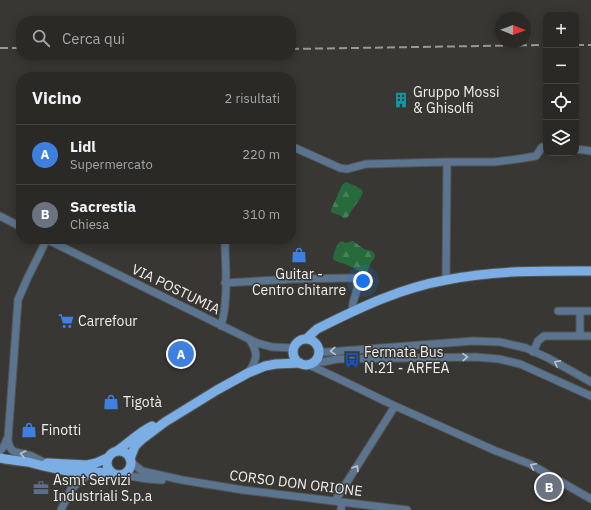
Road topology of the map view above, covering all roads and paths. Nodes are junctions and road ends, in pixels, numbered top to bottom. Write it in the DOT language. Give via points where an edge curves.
graph roads {
  1 [pos="296,148"];
  2 [pos="543,148"];
  3 [pos="579,149"];
  4 [pos="591,151"];
  5 [pos="447,162"];
  6 [pos="0,216"];
  7 [pos="16,224"];
  8 [pos="44,244"];
  9 [pos="52,244"];
  10 [pos="225,244"];
  11 [pos="591,271"];
  12 [pos="446,280"];
  13 [pos="226,283"];
  14 [pos="591,310"];
  15 [pos="352,311"];
  16 [pos="558,311"];
  17 [pos="580,311"];
  18 [pos="331,323"];
  19 [pos="221,326"];
  20 [pos="580,336"];
  21 [pos="591,336"];
  22 [pos="306,339"];
  23 [pos="250,340"];
  24 [pos="317,347"];
  25 [pos="294,350"];
  26 [pos="533,352"];
  27 [pos="312,363"];
  28 [pos="276,364"];
  29 [pos="248,373"];
  30 [pos="328,373"];
  31 [pos="591,382"];
  32 [pos="591,396"];
  33 [pos="394,406"];
  34 [pos="165,422"];
  35 [pos="8,439"];
  36 [pos="0,451"];
  37 [pos="117,451"];
  38 [pos="0,458"];
  39 [pos="107,458"];
  40 [pos="131,460"];
  41 [pos="28,462"];
  42 [pos="45,463"];
  43 [pos="87,470"];
  44 [pos="111,473"];
  45 [pos="123,475"];
  46 [pos="182,480"];
  47 [pos="591,499"];
  48 [pos="339,501"];
  49 [pos="62,510"];
  50 [pos="341,510"];
  51 [pos="407,510"];
  1 -- 5 [label="street" via="347,169 366,164"];
  2 -- 5 [label="street" via="536,156 518,159"];
  3 -- 4 [label="street"];
  5 -- 12 [label="street"];
  6 -- 7 [label="street"];
  8 -- 35 [label="street" via="18,300"];
  9 -- 19 [label="street, VIA POSTUMIA"];
  10 -- 13 [label="street"];
  11 -- 12 [label="main road" via="508,272"];
  12 -- 15 [label="main road" via="404,291"];
  13 -- 15 [label="street" via="354,278 358,286"];
  13 -- 19 [label="street"];
  14 -- 17 [label="street"];
  15 -- 18 [label="main road"];
  16 -- 17 [label="street"];
  17 -- 20 [label="street"];
  18 -- 22 [label="main road" via="317,329"];
  18 -- 24 [label="main road" via="321,333"];
  19 -- 23 [label="street, VIA POSTUMIA"];
  20 -- 21 [label="street"];
  20 -- 26 [label="street" via="544,336 538,341"];
  22 -- 24 [label="main road"];
  22 -- 25 [label="main road" via="298,342"];
  23 -- 25 [label="street, VIA POSTUMIA"];
  23 -- 29 [label="street" via="256,358"];
  26 -- 24 [label="street, one-way" via="500,342 473,341 328,352 323,352"];
  24 -- 27 [label="main road" via="318,356"];
  25 -- 27 [label="main road" via="297,361"];
  25 -- 28 [label="main road"];
  31 -- 26 [label="street, one-way"];
  27 -- 28 [label="main road"];
  27 -- 30 [label="street"];
  27 -- 30 [label="street" via="323,367"];
  27 -- 32 [label="street, one-way" via="337,359 499,359 520,364"];
  28 -- 29 [label="main road"];
  29 -- 34 [label="main road"];
  30 -- 33 [label="street"];
  47 -- 33 [label="street, one-way" via="530,464"];
  48 -- 33 [label="street, one-way"];
  34 -- 37 [label="main road" via="139,433"];
  34 -- 40 [label="main road" via="138,443"];
  35 -- 36 [label="street"];
  42 -- 35 [label="street, one-way" via="12,450"];
  37 -- 39 [label="main road"];
  37 -- 40 [label="main road" via="124,452"];
  38 -- 41 [label="main road"];
  39 -- 43 [label="main road"];
  39 -- 44 [label="main road" via="106,464"];
  40 -- 45 [label="main road" via="130,468"];
  40 -- 46 [label="street, CORSO DON ORIONE" via="142,471"];
  41 -- 42 [label="main road"];
  41 -- 43 [label="main road" via="57,470"];
  42 -- 43 [label="main road" via="83,465"];
  43 -- 44 [label="main road"];
  43 -- 49 [label="street" via="72,489"];
  44 -- 45 [label="main road" via="116,476"];
  45 -- 46 [label="street, CORSO DON ORIONE"];
  46 -- 48 [label="street, CORSO DON ORIONE"];
  48 -- 50 [label="street"];
  48 -- 51 [label="street, CORSO DON ORIONE"];
}
